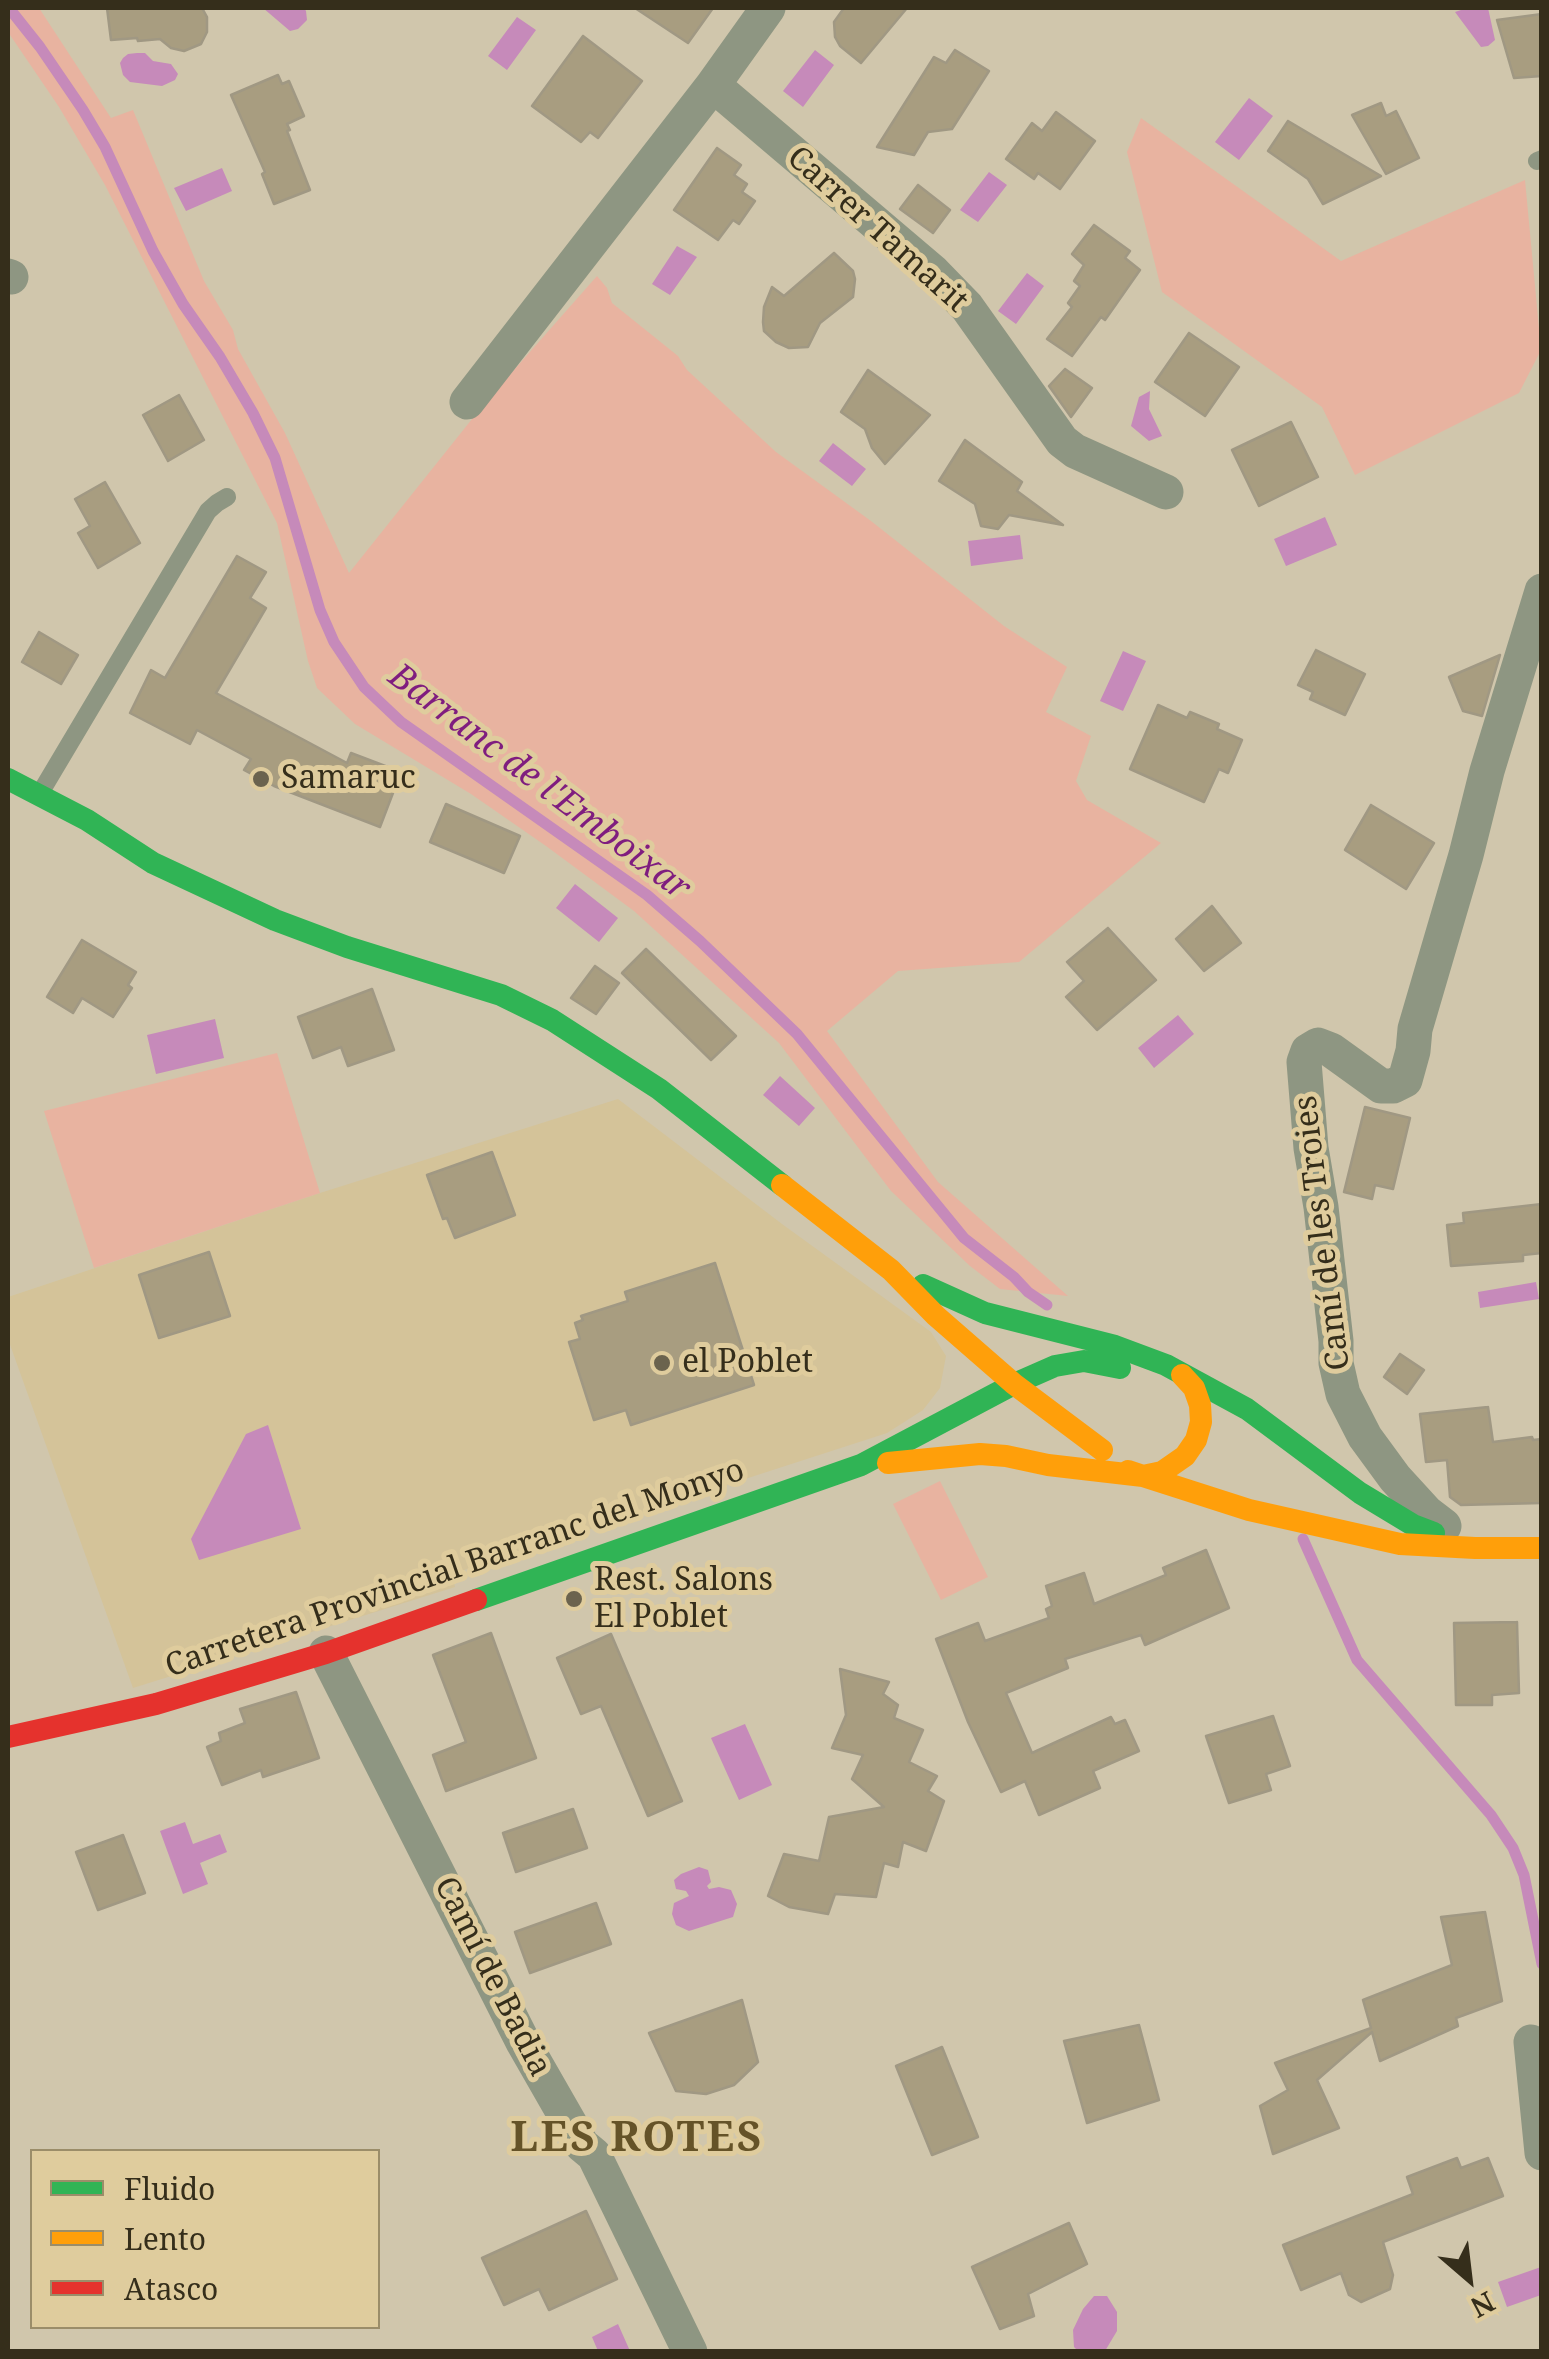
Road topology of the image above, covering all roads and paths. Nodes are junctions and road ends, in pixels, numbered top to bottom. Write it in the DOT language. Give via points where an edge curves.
graph roads {
  1 [pos="768,8"];
  2 [pos="713,85"];
  3 [pos="467,402"];
  4 [pos="1166,492"];
  5 [pos="227,497"];
  6 [pos="1541,592"];
  7 [pos="8,780"];
  8 [pos="39,795"];
  9 [pos="891,1270"];
  10 [pos="1117,1357"];
  11 [pos="1182,1374"];
  12 [pos="1014,1384"];
  13 [pos="1103,1386"];
  14 [pos="1090,1416"];
  15 [pos="1102,1450"];
  16 [pos="862,1465"];
  17 [pos="1143,1476"];
  18 [pos="1483,1548"];
  19 [pos="1542,1548"];
  20 [pos="326,1652"];
  21 [pos="8,1737"];
  22 [pos="1531,2042"];
  23 [pos="1542,2153"];
  24 [pos="690,2352"];
  1 -- 2 [label="street"];
  2 -- 3 [label="street"];
  2 -- 4 [label="street, Carrer Tamarit" via="967,307 1062,441"];
  5 -- 8 [label="lane" via="208,512"];
  6 -- 18 [label="street, Camí de les Troies" via="1405,1080 1381,1086 1318,1046 1304,1062 1343,1394 1395,1478 1427,1513"];
  7 -- 8 [label="street"];
  8 -- 9 [label="street" via="153,862 275,920 500,995 552,1020 659,1089"];
  9 -- 10 [label="street" via="985,1313"];
  9 -- 12 [label="street"];
  10 -- 11 [label="street" via="1159,1362"];
  10 -- 12 [label="street, Carretera Provincial Barranc del Monyo" via="1055,1366"];
  10 -- 13 [label="street"];
  11 -- 17 [label="street" via="1200,1405 1196,1440 1171,1467"];
  11 -- 18 [label="street" via="1247,1409 1413,1525"];
  12 -- 15 [label="street"];
  12 -- 16 [label="street, Carretera Provincial Barranc del Monyo"];
  14 -- 15 [label="street"];
  15 -- 17 [label="street"];
  16 -- 17 [label="street, Carretera Provincial Barranc del Monyo" via="993,1455"];
  16 -- 20 [label="street, Carretera Provincial Barranc del Monyo"];
  17 -- 18 [label="street" via="1249,1510 1400,1544"];
  18 -- 19 [label="street"];
  20 -- 21 [label="street, Carretera Provincial Barranc del Monyo" via="156,1704"];
  20 -- 24 [label="street, Camí de Badia" via="523,2042 582,2145 594,2154"];
  22 -- 23 [label="street"];
}
